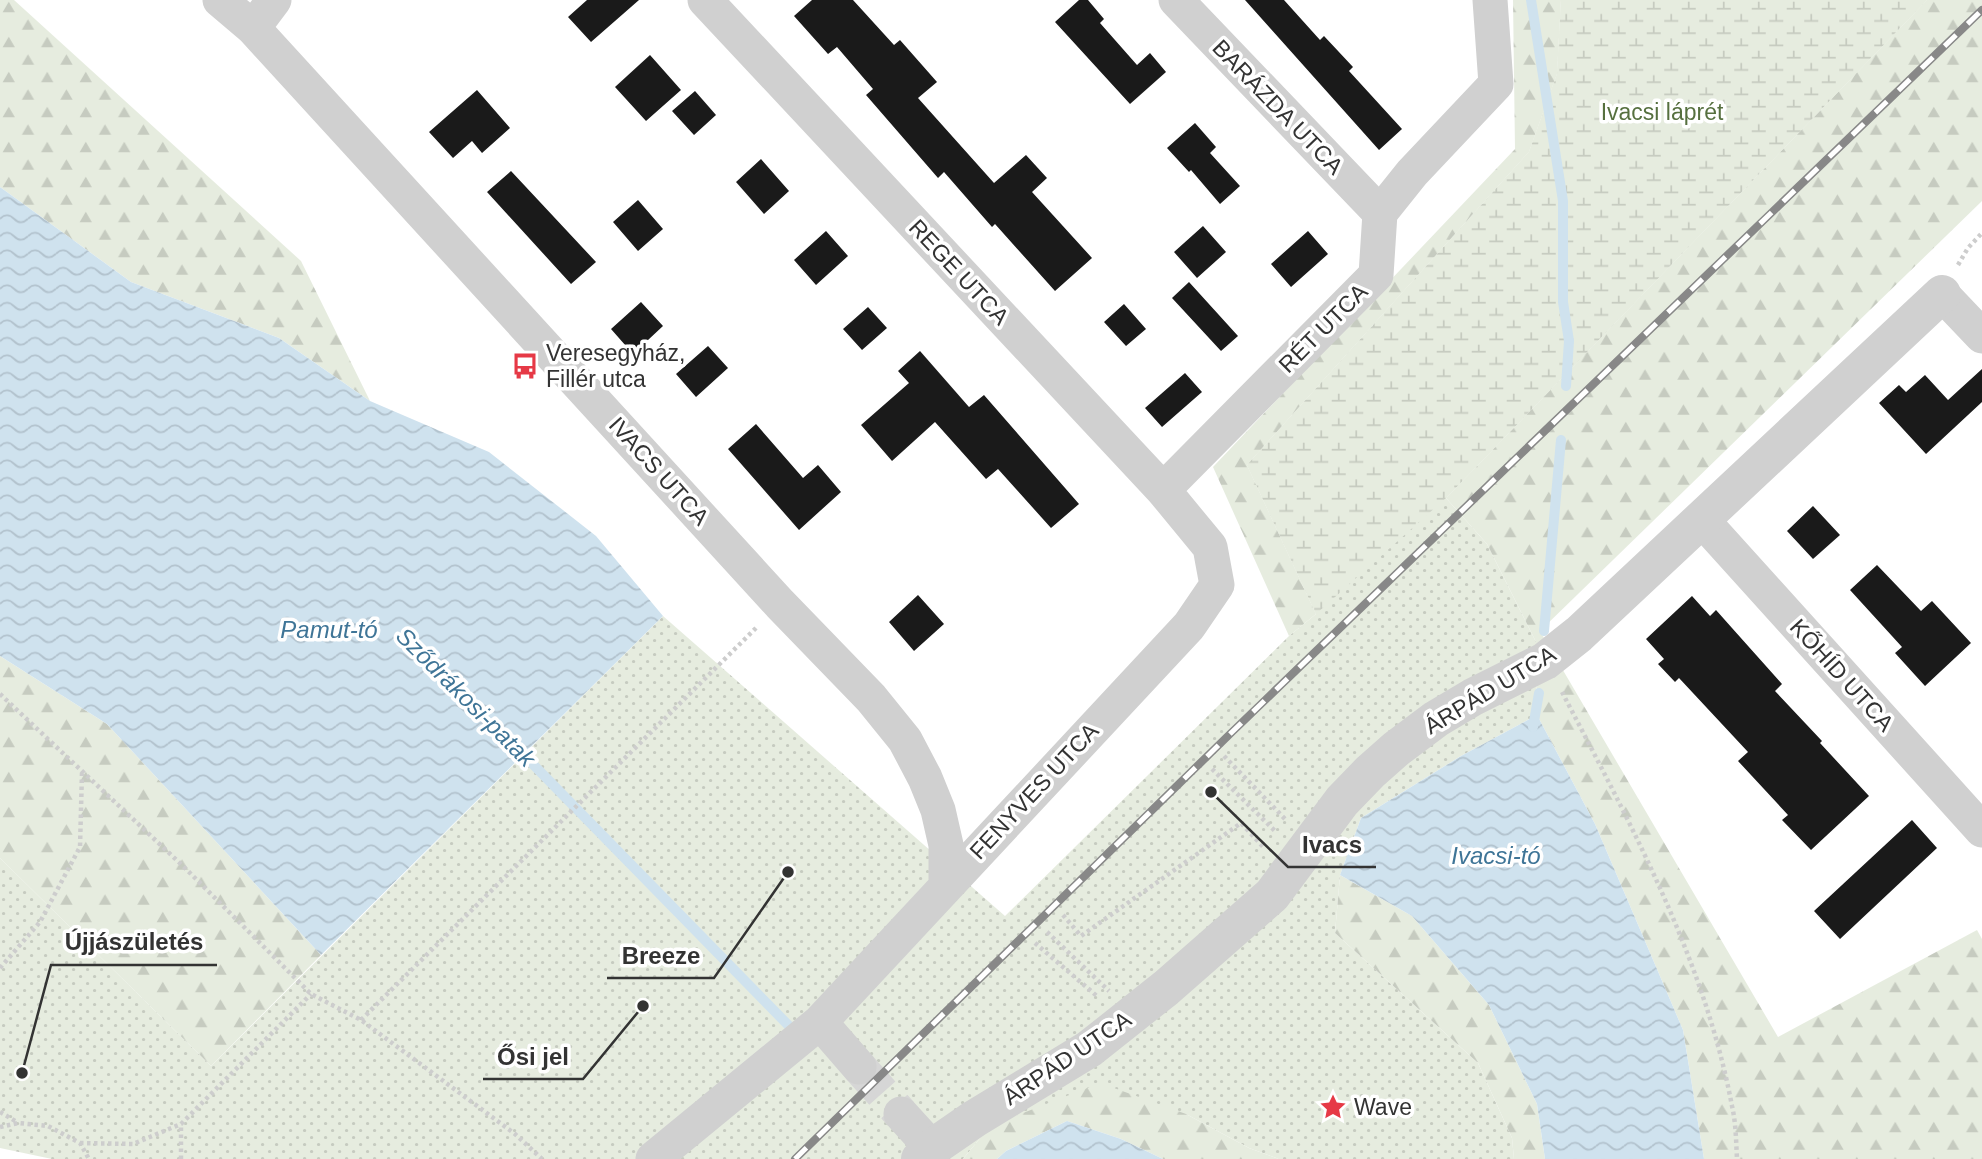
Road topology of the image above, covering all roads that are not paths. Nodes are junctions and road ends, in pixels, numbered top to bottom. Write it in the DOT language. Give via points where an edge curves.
graph roads {
  1 [pos="220,0"];
  2 [pos="274,0"];
  3 [pos="705,0"];
  4 [pos="1176,0"];
  5 [pos="1490,0"];
  6 [pos="253,28"];
  7 [pos="1380,213"];
  8 [pos="1942,293"];
  9 [pos="1982,336"];
  10 [pos="1163,490"];
  11 [pos="1702,520"];
  12 [pos="1210,547"];
  13 [pos="1982,830"];
  14 [pos="946,885"];
  15 [pos="820,1022"];
  16 [pos="859,1067"];
  17 [pos="901,1114"];
  18 [pos="926,1153"];
  19 [pos="653,1159"];
  1 -- 6 [label="street, IVACS UTCA"];
  2 -- 6 [label="street"];
  3 -- 10 [label="street, REGE UTCA"];
  4 -- 7 [label="street, BARÁZDA UTCA"];
  5 -- 7 [label="street" via="1496,84"];
  6 -- 14 [label="street, IVACS UTCA" via="905,740 938,810 946,845"];
  7 -- 10 [label="street, RÉT UTCA" via="1376,275"];
  8 -- 9 [label="street"];
  8 -- 11 [label="street, ÁRPÁD UTCA"];
  10 -- 12 [label="street, REGE UTCA"];
  11 -- 13 [label="street, KŐHÍD UTCA"];
  11 -- 18 [label="street, ÁRPÁD UTCA" via="1545,661 1436,719 1387,757 1342,801 1272,895 1166,988 1089,1049"];
  12 -- 14 [label="street, FENYVES UTCA" via="1217,585 1189,626"];
  14 -- 15 [label="street, FENYVES UTCA"];
  15 -- 16 [label="street"];
  15 -- 19 [label="street, FENYVES UTCA"];
  17 -- 18 [label="street, ÁRPÁD UTCA"];
}
